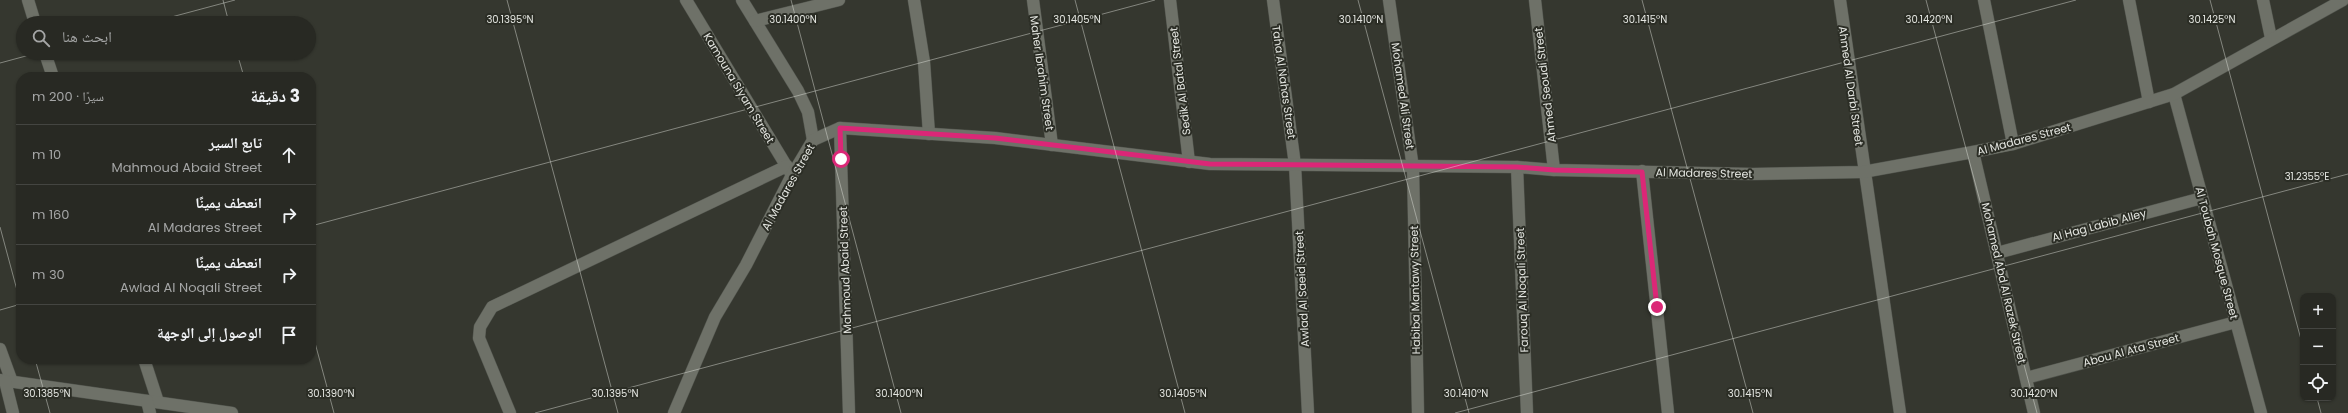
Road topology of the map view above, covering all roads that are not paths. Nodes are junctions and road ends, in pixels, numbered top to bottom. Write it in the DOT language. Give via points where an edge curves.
graph roads {
  1 [pos="28,0"];
  2 [pos="686,0"];
  3 [pos="742,0"];
  4 [pos="839,0"];
  5 [pos="914,0"];
  6 [pos="1033,0"];
  7 [pos="1170,0"];
  8 [pos="1273,0"];
  9 [pos="1389,0"];
  10 [pos="1535,0"];
  11 [pos="1840,0"];
  12 [pos="1984,0"];
  13 [pos="2129,0"];
  14 [pos="2262,0"];
  15 [pos="2343,0"];
  16 [pos="33,16"];
  17 [pos="755,21"];
  18 [pos="2271,38"];
  19 [pos="47,60"];
  20 [pos="51,72"];
  21 [pos="2174,94"];
  22 [pos="2149,102"];
  23 [pos="840,128"];
  24 [pos="929,134"];
  25 [pos="814,140"];
  26 [pos="2013,144"];
  27 [pos="1052,145"];
  28 [pos="1973,152"];
  29 [pos="1189,162"];
  30 [pos="1295,165"];
  31 [pos="1517,167"];
  32 [pos="1413,168"];
  33 [pos="1554,170"];
  34 [pos="789,171"];
  35 [pos="1642,172"];
  36 [pos="1863,172"];
  37 [pos="2202,198"];
  38 [pos="1997,253"];
  39 [pos="2236,322"];
  40 [pos="0,349"];
  41 [pos="145,364"];
  42 [pos="2026,378"];
  43 [pos="6,381"];
  44 [pos="152,402"];
  45 [pos="13,413"];
  46 [pos="150,413"];
  47 [pos="232,413"];
  48 [pos="510,413"];
  49 [pos="674,413"];
  50 [pos="849,413"];
  51 [pos="1308,413"];
  52 [pos="1418,413"];
  53 [pos="1527,413"];
  54 [pos="1668,413"];
  55 [pos="1900,413"];
  56 [pos="2034,413"];
  57 [pos="2261,413"];
  1 -- 16 [label="street"];
  2 -- 34 [label="street, Kamouna Siyam Street"];
  3 -- 17 [label="street"];
  4 -- 17 [label="street"];
  5 -- 24 [label="street" via="924,62"];
  6 -- 27 [label="street, Maher Ibrahim Street"];
  7 -- 29 [label="street, Sedik Al Batal Street"];
  8 -- 30 [label="street, Taha Al Nahas Street"];
  9 -- 32 [label="street, Mohamed Ali Street"];
  10 -- 33 [label="street, Ahmed Seoudi Street"];
  11 -- 36 [label="street, Ahmed Al Darbi Street"];
  12 -- 26 [label="street"];
  13 -- 22 [label="street"];
  14 -- 18 [label="street"];
  15 -- 18 [label="street, Al Madares Street"];
  17 -- 25 [label="street" via="798,91 808,112"];
  18 -- 21 [label="street, Al Madares Street"];
  19 -- 20 [label="street"];
  21 -- 22 [label="street, Al Madares Street"];
  21 -- 37 [label="street, Al Toubah Mosque Street"];
  22 -- 26 [label="street, Al Madares Street"];
  23 -- 24 [label="street, Al Madares Street"];
  23 -- 25 [label="street, Al Madares Street"];
  23 -- 50 [label="street, Mahmoud Abaid Street"];
  24 -- 27 [label="street, Al Madares Street"];
  25 -- 34 [label="street, Al Madares Street"];
  26 -- 28 [label="street, Al Madares Street"];
  27 -- 29 [label="street, Al Madares Street"];
  28 -- 36 [label="street, Al Madares Street"];
  28 -- 38 [label="street, Mohamed Abd Al Razek Street"];
  29 -- 30 [label="street, Al Madares Street"];
  30 -- 32 [label="street, Al Madares Street"];
  30 -- 51 [label="street, Awlad Al Saeid Street"];
  31 -- 32 [label="street, Al Madares Street"];
  31 -- 33 [label="street, Al Madares Street"];
  31 -- 53 [label="street, Farouq Al Noqali Street"];
  32 -- 52 [label="street, Habiba Mantawy Street"];
  33 -- 35 [label="street, Al Madares Street"];
  34 -- 48 [label="street" via="492,307 480,327 479,338"];
  34 -- 49 [label="street, Al Madares Street" via="746,265 715,317"];
  35 -- 36 [label="street, Al Madares Street"];
  35 -- 54 [label="street"];
  36 -- 55 [label="street, Ahmed Al Darbi Street"];
  37 -- 38 [label="street, Al Hag Labib Alley"];
  37 -- 39 [label="street, Al Toubah Mosque Street"];
  38 -- 42 [label="street, Mohamed Abd Al Razek Street"];
  39 -- 42 [label="street, Abou Al Ata Street"];
  39 -- 57 [label="street, Al Toubah Mosque Street"];
  40 -- 43 [label="street"];
  41 -- 44 [label="street"];
  42 -- 56 [label="street, Mohamed Abd Al Razek Street"];
  43 -- 44 [label="street"];
  43 -- 45 [label="street"];
  44 -- 46 [label="street"];
  44 -- 47 [label="street"];
}
